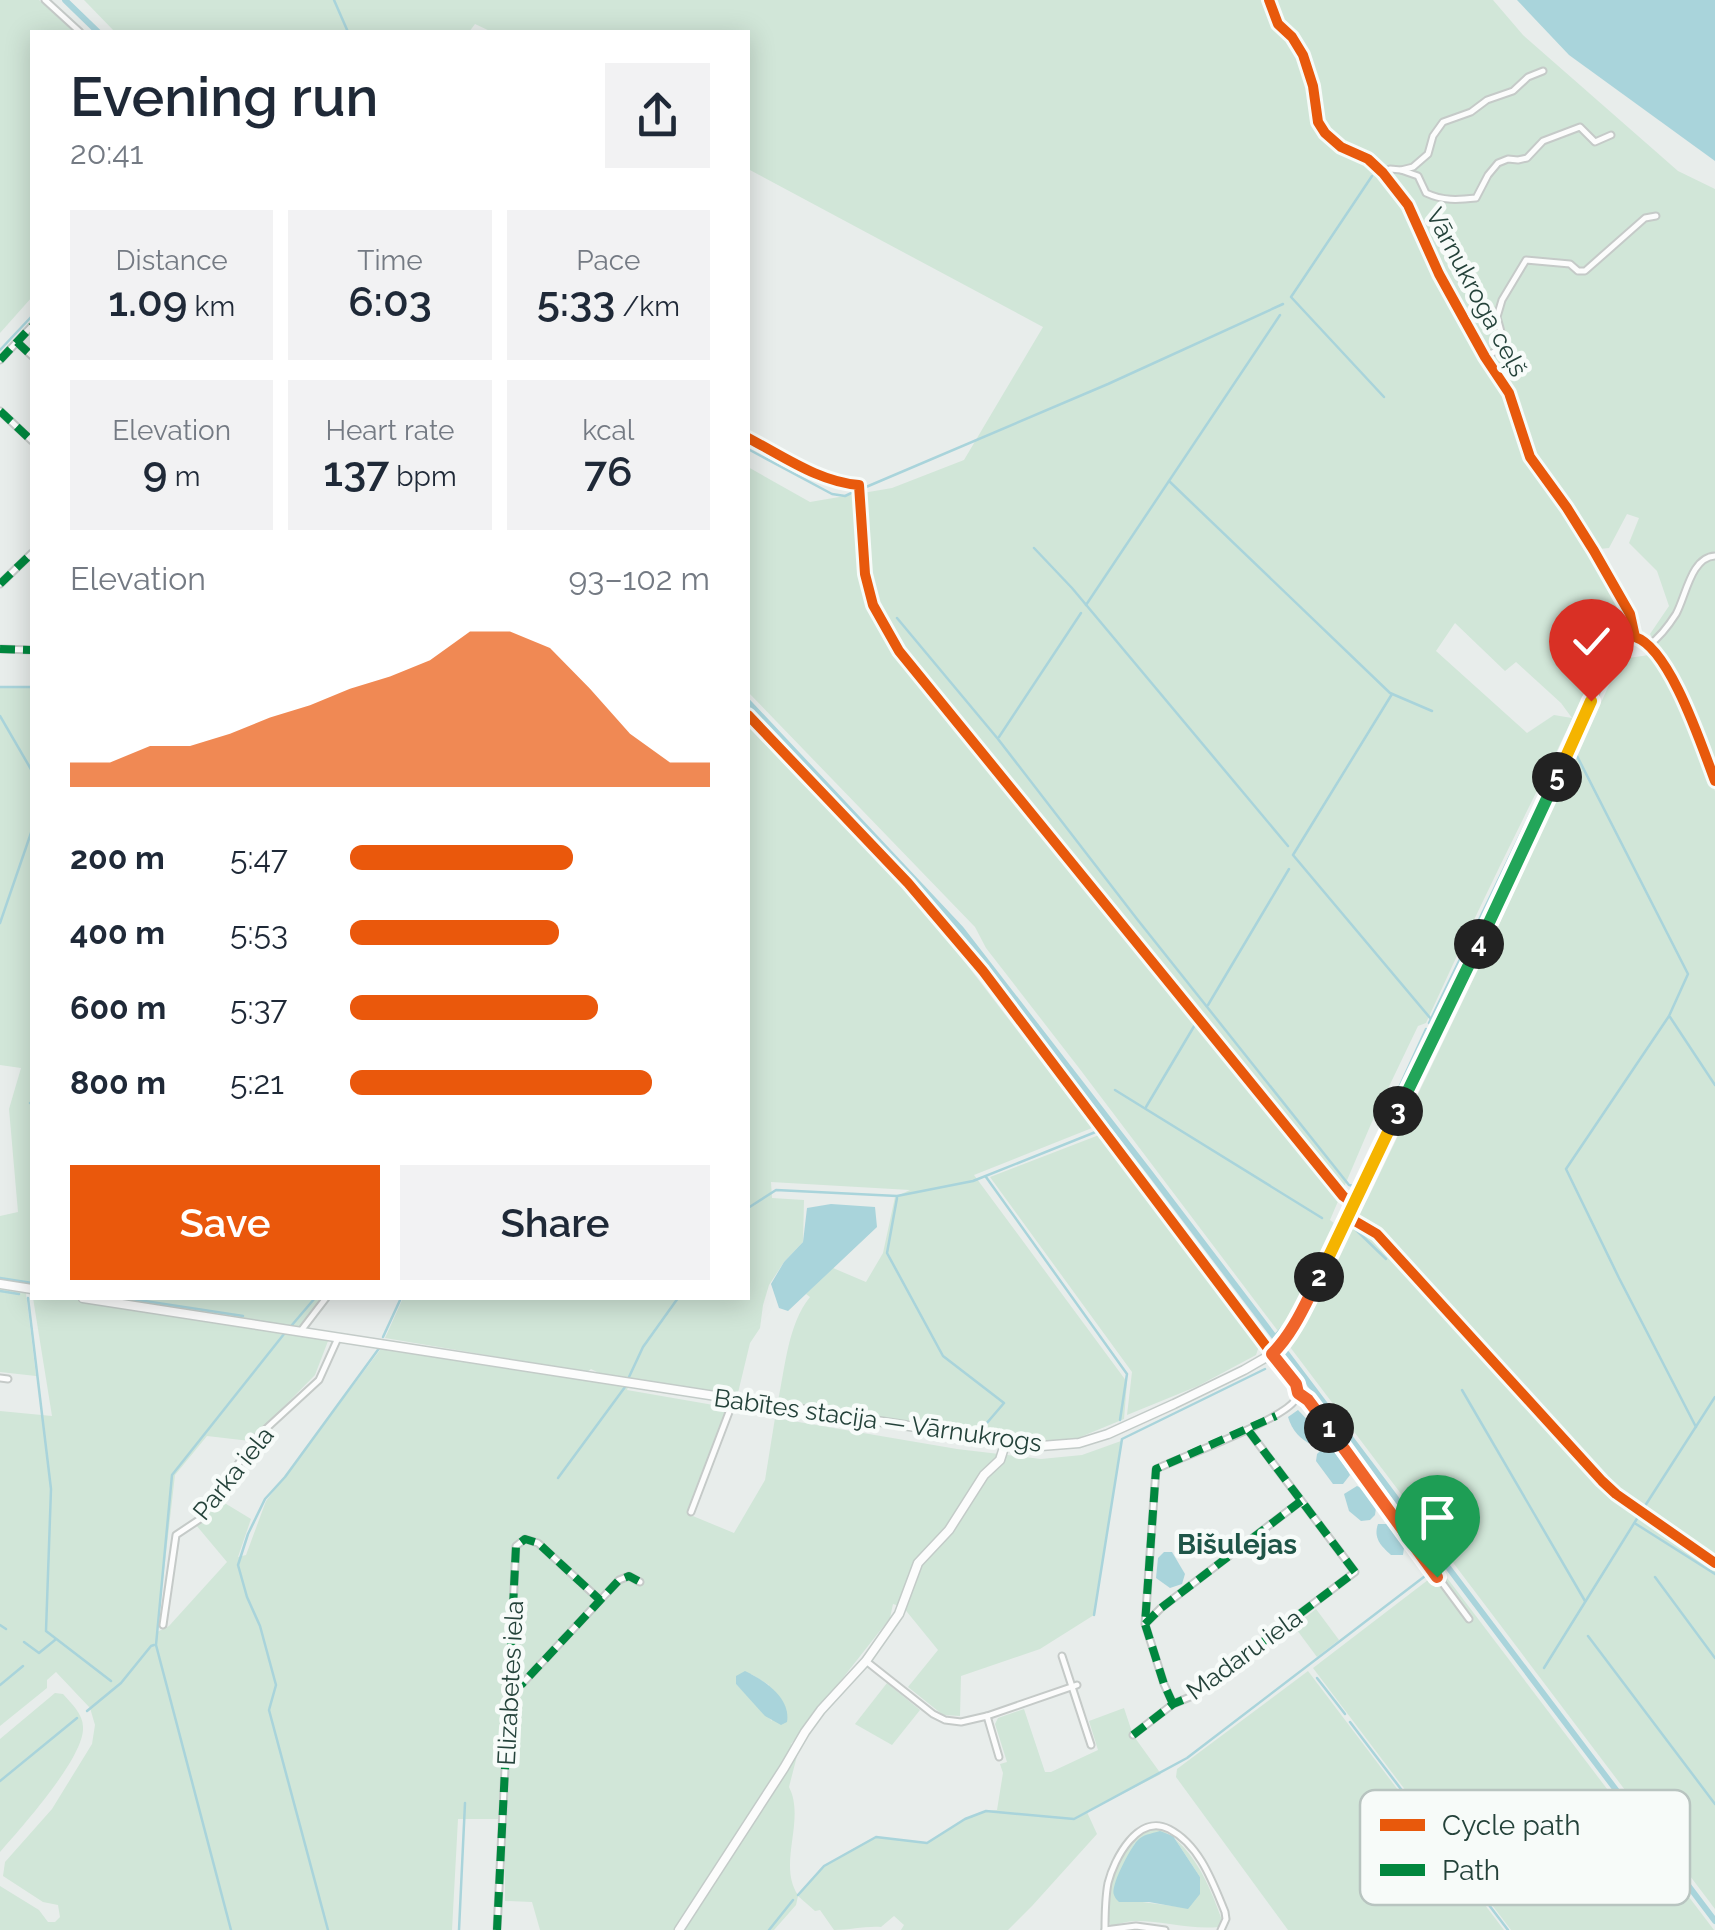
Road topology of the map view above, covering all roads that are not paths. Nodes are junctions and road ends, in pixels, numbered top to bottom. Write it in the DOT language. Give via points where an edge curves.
graph roads {
  1 [pos="45,0"];
  2 [pos="1269,0"];
  3 [pos="78,30"];
  4 [pos="1543,71"];
  5 [pos="1611,135"];
  6 [pos="1401,170"];
  7 [pos="1384,173"];
  8 [pos="1656,216"];
  9 [pos="30,328"];
  10 [pos="17,342"];
  11 [pos="30,354"];
  12 [pos="1484,357"];
  13 [pos="0,360"];
  14 [pos="0,411"];
  15 [pos="30,439"];
  16 [pos="750,439"];
  17 [pos="30,555"];
  18 [pos="1715,556"];
  19 [pos="0,584"];
  20 [pos="1635,637"];
  21 [pos="1649,645"];
  22 [pos="0,649"];
  23 [pos="30,650"];
  24 [pos="750,716"];
  25 [pos="1715,782"];
  26 [pos="1354,1204"];
  27 [pos="1348,1217"];
  28 [pos="0,1284"];
  29 [pos="30,1290"];
  30 [pos="97,1300"];
  31 [pos="324,1300"];
  32 [pos="300,1332"];
  33 [pos="339,1336"];
  34 [pos="1272,1354"];
  35 [pos="1298,1393"];
  36 [pos="734,1399"];
  37 [pos="1248,1430"];
  38 [pos="1006,1442"];
  39 [pos="1300,1501"];
  40 [pos="691,1512"];
  41 [pos="1715,1563"];
  42 [pos="640,1582"];
  43 [pos="600,1600"];
  44 [pos="1146,1600"];
  45 [pos="1161,1608"];
  46 [pos="1469,1619"];
  47 [pos="163,1624"];
  48 [pos="1144,1624"];
  49 [pos="1062,1656"];
  50 [pos="866,1661"];
  51 [pos="510,1686"];
  52 [pos="1074,1686"];
  53 [pos="1174,1704"];
  54 [pos="986,1716"];
  55 [pos="1133,1735"];
  56 [pos="1092,1745"];
  57 [pos="999,1758"];
  58 [pos="498,1930"];
  59 [pos="680,1930"];
  60 [pos="1165,1930"];
  61 [pos="1220,1930"];
  1 -- 3 [label="street"];
  2 -- 7 [label="street, Vārnukroga ceļš" via="1303,55 1325,133"];
  4 -- 6 [label="street" via="1443,122 1428,154"];
  5 -- 6 [label="street" via="1595,142 1580,127 1543,141 1527,158 1498,163 1476,198 1439,199 1426,193 1418,176"];
  6 -- 7 [label="street"];
  7 -- 12 [label="street, Vārnukroga ceļš" via="1408,205"];
  8 -- 12 [label="street" via="1644,218 1585,271 1526,260 1497,317 1504,343"];
  9 -- 10 [label="street"];
  10 -- 11 [label="street"];
  10 -- 13 [label="street"];
  12 -- 20 [label="street, Vārnukroga ceļš" via="1509,394 1530,457 1594,551 1630,614"];
  14 -- 15 [label="street"];
  16 -- 26 [label="street" via="824,478 859,486 865,574 899,651"];
  17 -- 19 [label="street"];
  18 -- 21 [label="street" via="1702,560 1678,610"];
  20 -- 21 [label="main road"];
  20 -- 26 [label="main road, Babītes stacija — Vārnukrogs" via="1610,660"];
  21 -- 25 [label="main road" via="1687,709"];
  22 -- 23 [label="street"];
  24 -- 34 [label="street" via="984,971"];
  26 -- 27 [label="main road, Babītes stacija — Vārnukrogs"];
  27 -- 34 [label="main road, Babītes stacija — Vārnukrogs" via="1296,1323"];
  27 -- 41 [label="street" via="1376,1234 1602,1481"];
  28 -- 29 [label="main road"];
  30 -- 32 [label="main road, Babītes stacija — Vārnukrogs"];
  31 -- 32 [label="street"];
  32 -- 33 [label="main road, Babītes stacija — Vārnukrogs"];
  33 -- 36 [label="main road, Babītes stacija — Vārnukrogs"];
  33 -- 47 [label="street, Parka iela" via="319,1380 256,1438 200,1518 176,1534"];
  34 -- 35 [label="street"];
  34 -- 38 [label="main road, Babītes stacija — Vārnukrogs" via="1094,1438 1061,1446"];
  35 -- 37 [label="street" via="1289,1406"];
  35 -- 46 [label="street"];
  36 -- 38 [label="main road, Babītes stacija — Vārnukrogs"];
  36 -- 40 [label="street"];
  37 -- 39 [label="street"];
  37 -- 44 [label="street" via="1156,1469"];
  38 -- 50 [label="main road" via="1000,1460 918,1563 899,1614"];
  39 -- 45 [label="street"];
  39 -- 53 [label="street, Madaru iela" via="1355,1572"];
  42 -- 43 [label="street" via="624,1576"];
  43 -- 51 [label="street" via="522,1684"];
  43 -- 51 [label="street, Elizabetes iela" via="538,1542 520,1542"];
  44 -- 45 [label="street"];
  44 -- 48 [label="street"];
  45 -- 48 [label="street"];
  48 -- 53 [label="street"];
  49 -- 52 [label="street"];
  50 -- 54 [label="street" via="946,1720"];
  50 -- 59 [label="main road" via="805,1732"];
  51 -- 58 [label="street, Elizabetes iela"];
  52 -- 54 [label="street"];
  52 -- 56 [label="street"];
  53 -- 55 [label="street, Madaru iela"];
  54 -- 57 [label="street"];
  60 -- 61 [label="street" via="1105,1930 1114,1866 1136,1834 1154,1825 1183,1839 1204,1866 1225,1912"];
}
